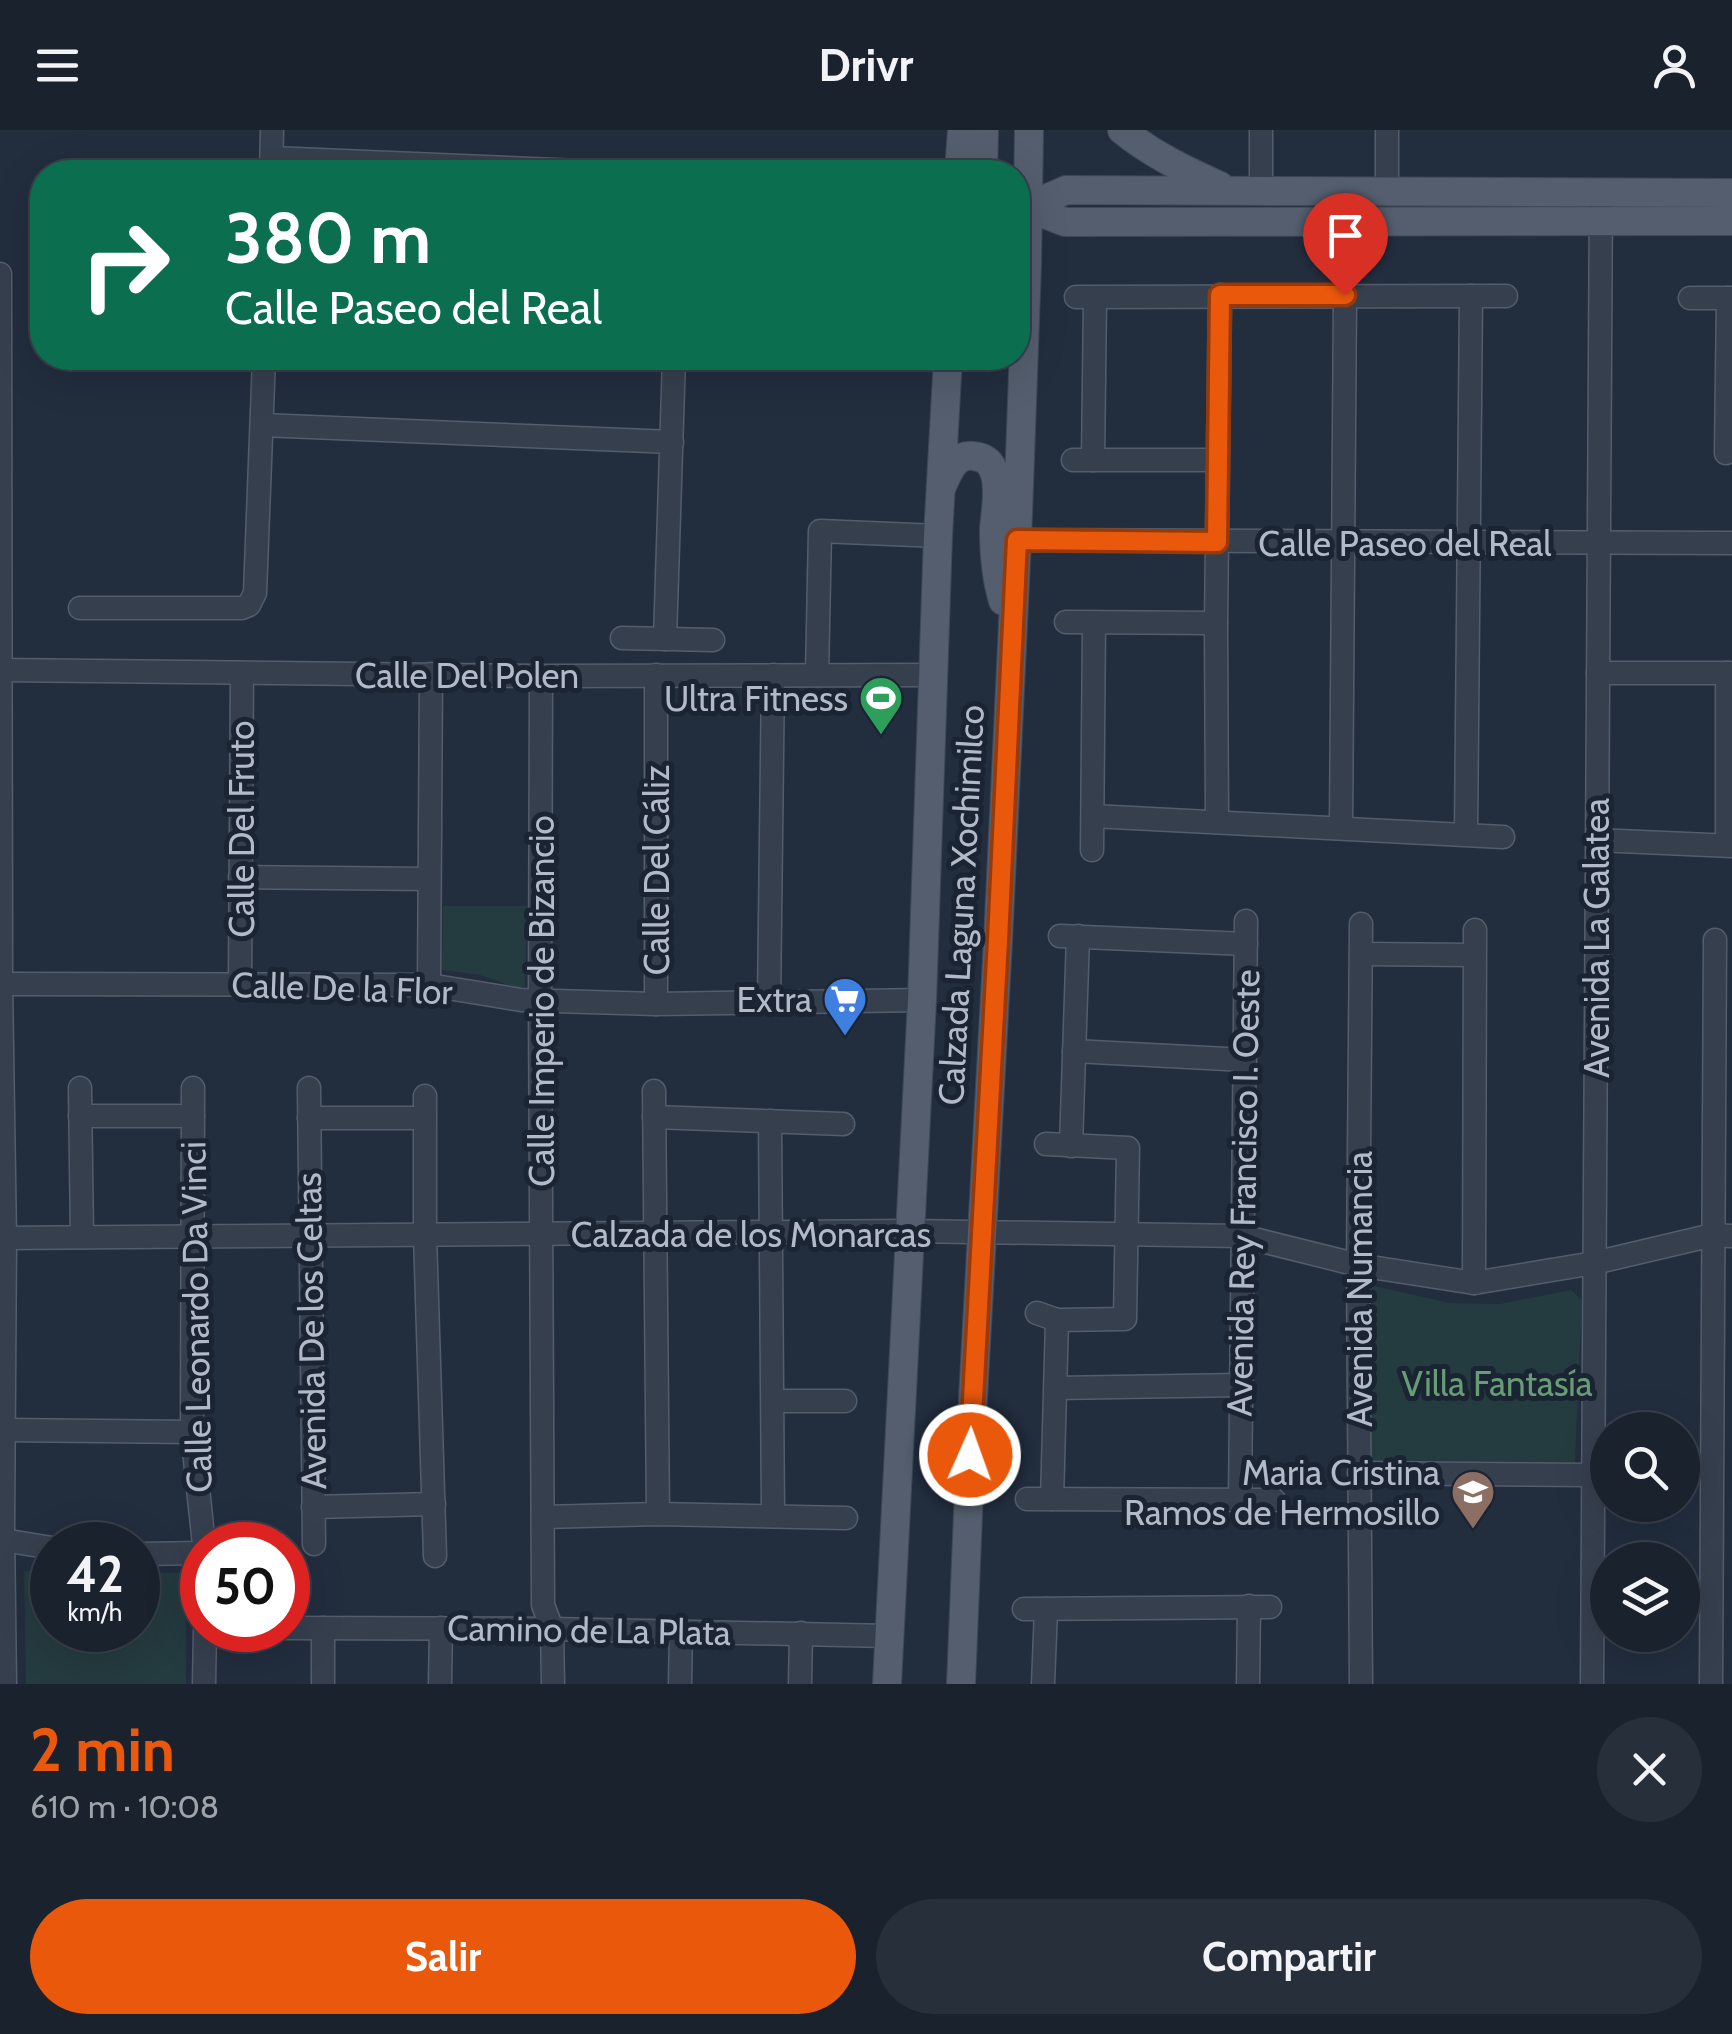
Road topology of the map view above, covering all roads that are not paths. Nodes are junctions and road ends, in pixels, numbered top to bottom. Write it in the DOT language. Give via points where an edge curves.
graph roads {
  1 [pos="272,130"];
  2 [pos="962,130"];
  3 [pos="984,130"];
  4 [pos="1028,130"];
  5 [pos="1122,130"];
  6 [pos="1261,130"];
  7 [pos="1387,130"];
  8 [pos="271,160"];
  9 [pos="960,160"];
  10 [pos="983,160"];
  11 [pos="1025,160"];
  12 [pos="1230,191"];
  13 [pos="1261,191"];
  14 [pos="1601,191"];
  15 [pos="1387,192"];
  16 [pos="1732,193"];
  17 [pos="1030,204"];
  18 [pos="1030,210"];
  19 [pos="1600,220"];
  20 [pos="1732,220"];
  21 [pos="0,274"];
  22 [pos="1220,295"];
  23 [pos="1345,295"];
  24 [pos="1471,296"];
  25 [pos="1506,296"];
  26 [pos="1690,298"];
  27 [pos="1730,298"];
  28 [pos="264,370"];
  29 [pos="674,370"];
  30 [pos="947,370"];
  31 [pos="1019,370"];
  32 [pos="1729,413"];
  33 [pos="262,425"];
  34 [pos="672,442"];
  35 [pos="1726,453"];
  36 [pos="1218,460"];
  37 [pos="941,489"];
  38 [pos="938,536"];
  39 [pos="1017,540"];
  40 [pos="1217,542"];
  41 [pos="1343,543"];
  42 [pos="1598,543"];
  43 [pos="1467,544"];
  44 [pos="1732,544"];
  45 [pos="80,608"];
  46 [pos="1066,622"];
  47 [pos="1216,622"];
  48 [pos="1094,623"];
  49 [pos="1012,626"];
  50 [pos="622,638"];
  51 [pos="666,639"];
  52 [pos="713,640"];
  53 [pos="0,670"];
  54 [pos="1598,673"];
  55 [pos="1730,673"];
  56 [pos="242,674"];
  57 [pos="432,674"];
  58 [pos="934,674"];
  59 [pos="656,675"];
  60 [pos="772,675"];
  61 [pos="818,675"];
  62 [pos="541,676"];
  63 [pos="1093,816"];
  64 [pos="1217,822"];
  65 [pos="1341,828"];
  66 [pos="1466,833"];
  67 [pos="1503,836"];
  68 [pos="1597,840"];
  69 [pos="1729,846"];
  70 [pos="1092,850"];
  71 [pos="240,878"];
  72 [pos="430,879"];
  73 [pos="1361,924"];
  74 [pos="1475,930"];
  75 [pos="1715,940"];
  76 [pos="1361,954"];
  77 [pos="1474,955"];
  78 [pos="1723,971"];
  79 [pos="1,984"];
  80 [pos="240,984"];
  81 [pos="429,984"];
  82 [pos="922,1000"];
  83 [pos="540,1001"];
  84 [pos="770,1002"];
  85 [pos="656,1004"];
  86 [pos="1074,1052"];
  87 [pos="1244,1060"];
  88 [pos="80,1088"];
  89 [pos="193,1088"];
  90 [pos="309,1088"];
  91 [pos="654,1090"];
  92 [pos="80,1116"];
  93 [pos="193,1116"];
  94 [pos="309,1118"];
  95 [pos="654,1118"];
  96 [pos="770,1121"];
  97 [pos="843,1124"];
  98 [pos="1046,1144"];
  99 [pos="1070,1146"];
  100 [pos="772,1232"];
  101 [pos="910,1232"];
  102 [pos="654,1233"];
  103 [pos="981,1233"];
  104 [pos="1126,1233"];
  105 [pos="311,1235"];
  106 [pos="424,1235"];
  107 [pos="192,1236"];
  108 [pos="541,1236"];
  109 [pos="1242,1236"];
  110 [pos="1723,1236"];
  111 [pos="82,1237"];
  112 [pos="3,1238"];
  113 [pos="1594,1263"];
  114 [pos="1358,1265"];
  115 [pos="1474,1283"];
  116 [pos="1241,1385"];
  117 [pos="1056,1388"];
  118 [pos="774,1401"];
  119 [pos="844,1401"];
  120 [pos="1593,1412"];
  121 [pos="5,1430"];
  122 [pos="192,1432"];
  123 [pos="1359,1473"];
  124 [pos="1590,1474"];
  125 [pos="1028,1499"];
  126 [pos="1052,1499"];
  127 [pos="1240,1500"];
  128 [pos="1274,1500"];
  129 [pos="434,1504"];
  130 [pos="314,1508"];
  131 [pos="658,1514"];
  132 [pos="773,1516"];
  133 [pos="543,1517"];
  134 [pos="846,1518"];
  135 [pos="202,1522"];
  136 [pos="1593,1522"];
  137 [pos="2,1533"];
  138 [pos="30,1541"];
  139 [pos="314,1544"];
  140 [pos="435,1556"];
  141 [pos="310,1628"];
  142 [pos="323,1628"];
  143 [pos="441,1628"];
  144 [pos="552,1629"];
  145 [pos="681,1632"];
  146 [pos="800,1633"];
  147 [pos="890,1636"];
  148 [pos="205,1652"];
  149 [pos="5,1684"];
  150 [pos="204,1684"];
  151 [pos="323,1684"];
  152 [pos="440,1684"];
  153 [pos="553,1684"];
  154 [pos="680,1684"];
  155 [pos="800,1684"];
  156 [pos="888,1684"];
  157 [pos="961,1684"];
  158 [pos="1043,1684"];
  159 [pos="1248,1684"];
  160 [pos="1361,1684"];
  161 [pos="1592,1684"];
  162 [pos="1711,1684"];
  1 -- 8 [label="street"];
  2 -- 9 [label="main road"];
  3 -- 10 [label="main road"];
  4 -- 11 [label="main road, Calzada Laguna Xochimilco"];
  5 -- 12 [label="main road"];
  6 -- 13 [label="street"];
  7 -- 15 [label="street"];
  12 -- 13 [label="main road"];
  12 -- 17 [label="main road" via="1066,190"];
  13 -- 15 [label="main road"];
  14 -- 15 [label="main road"];
  14 -- 16 [label="main road"];
  14 -- 19 [label="street, Avenida La Galatea"];
  18 -- 19 [label="main road" via="1065,222"];
  19 -- 20 [label="main road"];
  19 -- 42 [label="street, Avenida La Galatea"];
  21 -- 53 [label="street"];
  22 -- 23 [label="street"];
  22 -- 36 [label="street"];
  22 -- 36 [label="street" via="1085,298 1083,460"];
  23 -- 24 [label="street"];
  23 -- 41 [label="street"];
  24 -- 25 [label="street"];
  24 -- 43 [label="street"];
  26 -- 27 [label="street"];
  27 -- 32 [label="street"];
  28 -- 33 [label="street"];
  29 -- 34 [label="street"];
  30 -- 37 [label="main road, Calzada Laguna Xochimilco"];
  31 -- 39 [label="main road, Calzada Laguna Xochimilco"];
  32 -- 35 [label="street"];
  33 -- 34 [label="street"];
  33 -- 45 [label="street" via="255,594 249,604"];
  34 -- 51 [label="street"];
  36 -- 40 [label="street"];
  37 -- 38 [label="main road, Calzada Laguna Xochimilco"];
  37 -- 49 [label="main road" via="961,457 988,461 995,471 995,560"];
  38 -- 58 [label="main road, Calzada Laguna Xochimilco"];
  38 -- 61 [label="street" via="820,531"];
  39 -- 40 [label="street, Calle Paseo del Real"];
  39 -- 49 [label="main road, Calzada Laguna Xochimilco"];
  40 -- 41 [label="street, Calle Paseo del Real"];
  40 -- 47 [label="street"];
  41 -- 43 [label="street, Calle Paseo del Real"];
  41 -- 65 [label="street"];
  42 -- 43 [label="street, Calle Paseo del Real"];
  42 -- 44 [label="street, Calle Paseo del Real"];
  42 -- 54 [label="street, Avenida La Galatea"];
  43 -- 66 [label="street"];
  46 -- 48 [label="street"];
  47 -- 48 [label="street"];
  47 -- 64 [label="street"];
  48 -- 63 [label="street"];
  49 -- 103 [label="main road, Calzada Laguna Xochimilco"];
  50 -- 51 [label="street"];
  51 -- 52 [label="street"];
  53 -- 56 [label="street, Calle Del Polen"];
  53 -- 79 [label="street"];
  54 -- 55 [label="street"];
  54 -- 68 [label="street, Avenida La Galatea"];
  55 -- 69 [label="street"];
  56 -- 57 [label="street, Calle Del Polen"];
  56 -- 71 [label="street, Calle Del Fruto"];
  57 -- 62 [label="street, Calle Del Polen"];
  57 -- 72 [label="street"];
  58 -- 61 [label="street, Calle Del Polen"];
  58 -- 82 [label="main road, Calzada Laguna Xochimilco"];
  59 -- 60 [label="street, Calle Del Polen"];
  59 -- 62 [label="street, Calle Del Polen"];
  59 -- 85 [label="street, Calle Del Cáliz"];
  60 -- 61 [label="street, Calle Del Polen"];
  60 -- 84 [label="street"];
  62 -- 83 [label="street, Calle Imperio de Bizancio"];
  63 -- 64 [label="street"];
  63 -- 70 [label="street"];
  64 -- 65 [label="street"];
  65 -- 66 [label="street"];
  66 -- 67 [label="street"];
  68 -- 69 [label="street"];
  68 -- 113 [label="street, Avenida La Galatea"];
  71 -- 72 [label="street"];
  71 -- 80 [label="street, Calle Del Fruto"];
  72 -- 81 [label="street"];
  73 -- 76 [label="street, Avenida Numancia"];
  74 -- 77 [label="street"];
  75 -- 78 [label="street"];
  76 -- 77 [label="street"];
  76 -- 114 [label="street, Avenida Numancia"];
  77 -- 115 [label="street"];
  78 -- 110 [label="street"];
  79 -- 80 [label="street, Calle De la Flor"];
  79 -- 112 [label="street"];
  80 -- 81 [label="street, Calle De la Flor"];
  81 -- 83 [label="street, Calle De la Flor"];
  82 -- 84 [label="street, Calle De la Flor"];
  82 -- 101 [label="main road, Calzada Laguna Xochimilco"];
  83 -- 85 [label="street, Calle De la Flor"];
  83 -- 108 [label="street, Calle Imperio de Bizancio"];
  84 -- 85 [label="street, Calle De la Flor"];
  86 -- 87 [label="street"];
  86 -- 87 [label="street, Avenida Rey Francisco I. Oeste" via="1069,936 1246,933"];
  86 -- 99 [label="street"];
  87 -- 109 [label="street, Avenida Rey Francisco I. Oeste"];
  88 -- 92 [label="street"];
  89 -- 93 [label="street, Calle Leonardo Da Vinci"];
  90 -- 94 [label="street, Avenida De los Celtas"];
  91 -- 95 [label="street"];
  92 -- 93 [label="street"];
  92 -- 111 [label="street"];
  93 -- 107 [label="street, Calle Leonardo Da Vinci"];
  94 -- 105 [label="street, Avenida De los Celtas"];
  94 -- 106 [label="street" via="425,1107"];
  95 -- 96 [label="street"];
  95 -- 102 [label="street"];
  96 -- 97 [label="street"];
  96 -- 100 [label="street"];
  98 -- 99 [label="street"];
  99 -- 104 [label="street" via="1128,1148"];
  100 -- 101 [label="street, Calzada de los Monarcas"];
  100 -- 102 [label="street, Calzada de los Monarcas"];
  100 -- 118 [label="street"];
  101 -- 103 [label="street, Calzada de los Monarcas"];
  101 -- 147 [label="main road, Calzada Laguna Xochimilco"];
  102 -- 108 [label="street, Calzada de los Monarcas"];
  102 -- 131 [label="street"];
  103 -- 104 [label="street, Calzada de los Monarcas"];
  103 -- 157 [label="main road, Calzada Laguna Xochimilco"];
  104 -- 109 [label="street, Calzada de los Monarcas"];
  104 -- 117 [label="street" via="1126,1319 1047,1316"];
  105 -- 106 [label="street, Calzada de los Monarcas"];
  105 -- 107 [label="street, Calzada de los Monarcas"];
  105 -- 130 [label="street, Avenida De los Celtas"];
  106 -- 108 [label="street, Calzada de los Monarcas"];
  106 -- 129 [label="street"];
  107 -- 111 [label="street, Calzada de los Monarcas"];
  107 -- 122 [label="street, Calle Leonardo Da Vinci"];
  108 -- 133 [label="street, Calle Imperio de Bizancio"];
  109 -- 114 [label="street, Calzada de los Monarcas"];
  109 -- 116 [label="street, Avenida Rey Francisco I. Oeste"];
  110 -- 113 [label="street, Calzada de los Monarcas"];
  110 -- 162 [label="street"];
  111 -- 112 [label="street, Calzada de los Monarcas"];
  112 -- 121 [label="street"];
  113 -- 115 [label="street, Calzada de los Monarcas"];
  113 -- 120 [label="street, Avenida La Galatea"];
  114 -- 115 [label="street, Calzada de los Monarcas"];
  114 -- 123 [label="street, Avenida Numancia"];
  116 -- 117 [label="street"];
  116 -- 127 [label="street, Avenida Rey Francisco I. Oeste"];
  117 -- 126 [label="street"];
  118 -- 119 [label="street"];
  118 -- 132 [label="street"];
  121 -- 122 [label="street"];
  121 -- 137 [label="street"];
  122 -- 135 [label="street, Calle Leonardo Da Vinci"];
  123 -- 124 [label="street"];
  123 -- 160 [label="street, Avenida Numancia"];
  125 -- 126 [label="street"];
  126 -- 127 [label="street"];
  127 -- 128 [label="street"];
  129 -- 130 [label="street"];
  129 -- 140 [label="street"];
  130 -- 139 [label="street, Avenida De los Celtas"];
  131 -- 132 [label="street"];
  131 -- 133 [label="street"];
  132 -- 134 [label="street"];
  133 -- 144 [label="street, Calle Imperio de Bizancio" via="544,1606"];
  136 -- 161 [label="street, Avenida La Galatea"];
  137 -- 138 [label="street"];
  137 -- 149 [label="street"];
  141 -- 142 [label="street, Camino de La Plata"];
  142 -- 143 [label="street, Camino de La Plata"];
  142 -- 151 [label="street"];
  143 -- 144 [label="street, Camino de La Plata"];
  143 -- 152 [label="street"];
  144 -- 145 [label="street, Camino de La Plata"];
  144 -- 153 [label="street, Calle Imperio de Bizancio"];
  145 -- 146 [label="street, Camino de La Plata"];
  145 -- 154 [label="street"];
  146 -- 147 [label="street, Camino de La Plata"];
  146 -- 155 [label="street"];
  147 -- 156 [label="main road, Calzada Laguna Xochimilco"];
  148 -- 150 [label="street"];
  158 -- 159 [label="street" via="1035,1609 1260,1606"];
}
